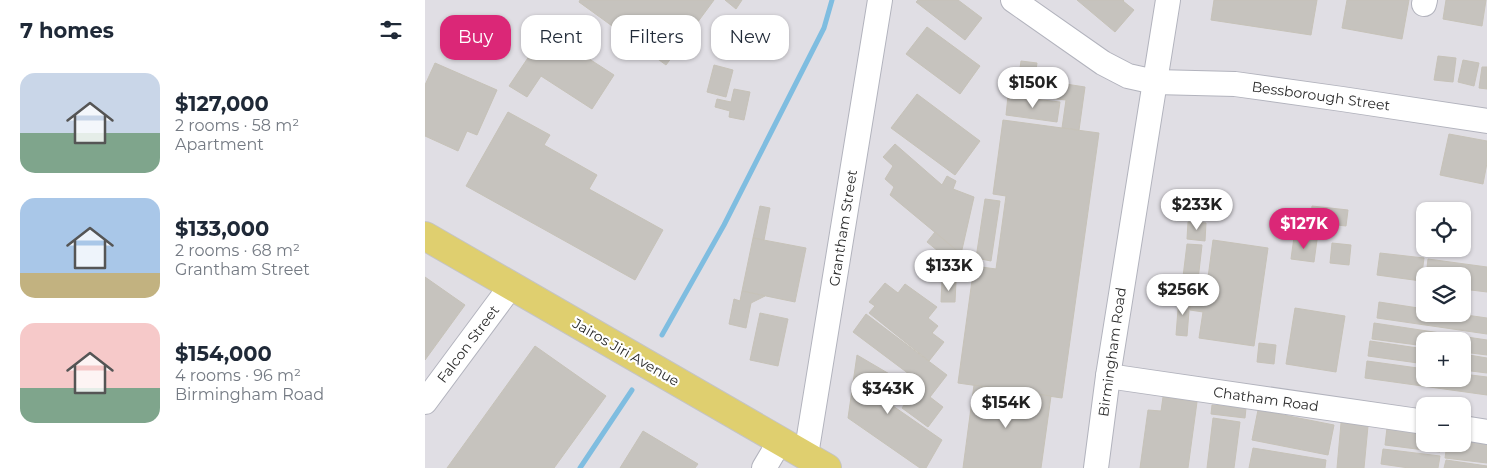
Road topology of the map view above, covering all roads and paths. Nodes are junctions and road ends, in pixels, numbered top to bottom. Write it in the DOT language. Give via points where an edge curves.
graph roads {
  1 [pos="880,0"];
  2 [pos="1013,0"];
  3 [pos="1168,0"];
  4 [pos="1155,82"];
  5 [pos="1487,121"];
  6 [pos="425,236"];
  7 [pos="511,286"];
  8 [pos="1108,376"];
  9 [pos="425,402"];
  10 [pos="1416,421"];
  11 [pos="1471,429"];
  12 [pos="1487,432"];
  13 [pos="780,441"];
  14 [pos="816,462"];
  15 [pos="764,468"];
  16 [pos="1096,468"];
  1 -- 14 [label="street, Grantham Street"];
  2 -- 4 [label="street, Bessborough Street" via="1103,62 1128,76"];
  3 -- 4 [label="street, Birmingham Road"];
  4 -- 5 [label="street, Bessborough Street" via="1235,84"];
  4 -- 8 [label="street, Birmingham Road"];
  6 -- 7 [label="main road, Jairos Jiri Avenue"];
  7 -- 9 [label="street, Falcon Street"];
  7 -- 13 [label="main road, Jairos Jiri Avenue"];
  8 -- 10 [label="street, Chatham Road"];
  8 -- 16 [label="street, Birmingham Road"];
  11 -- 12 [label="street"];
  13 -- 14 [label="main road, Jairos Jiri Avenue"];
  13 -- 15 [label="street"];
}
